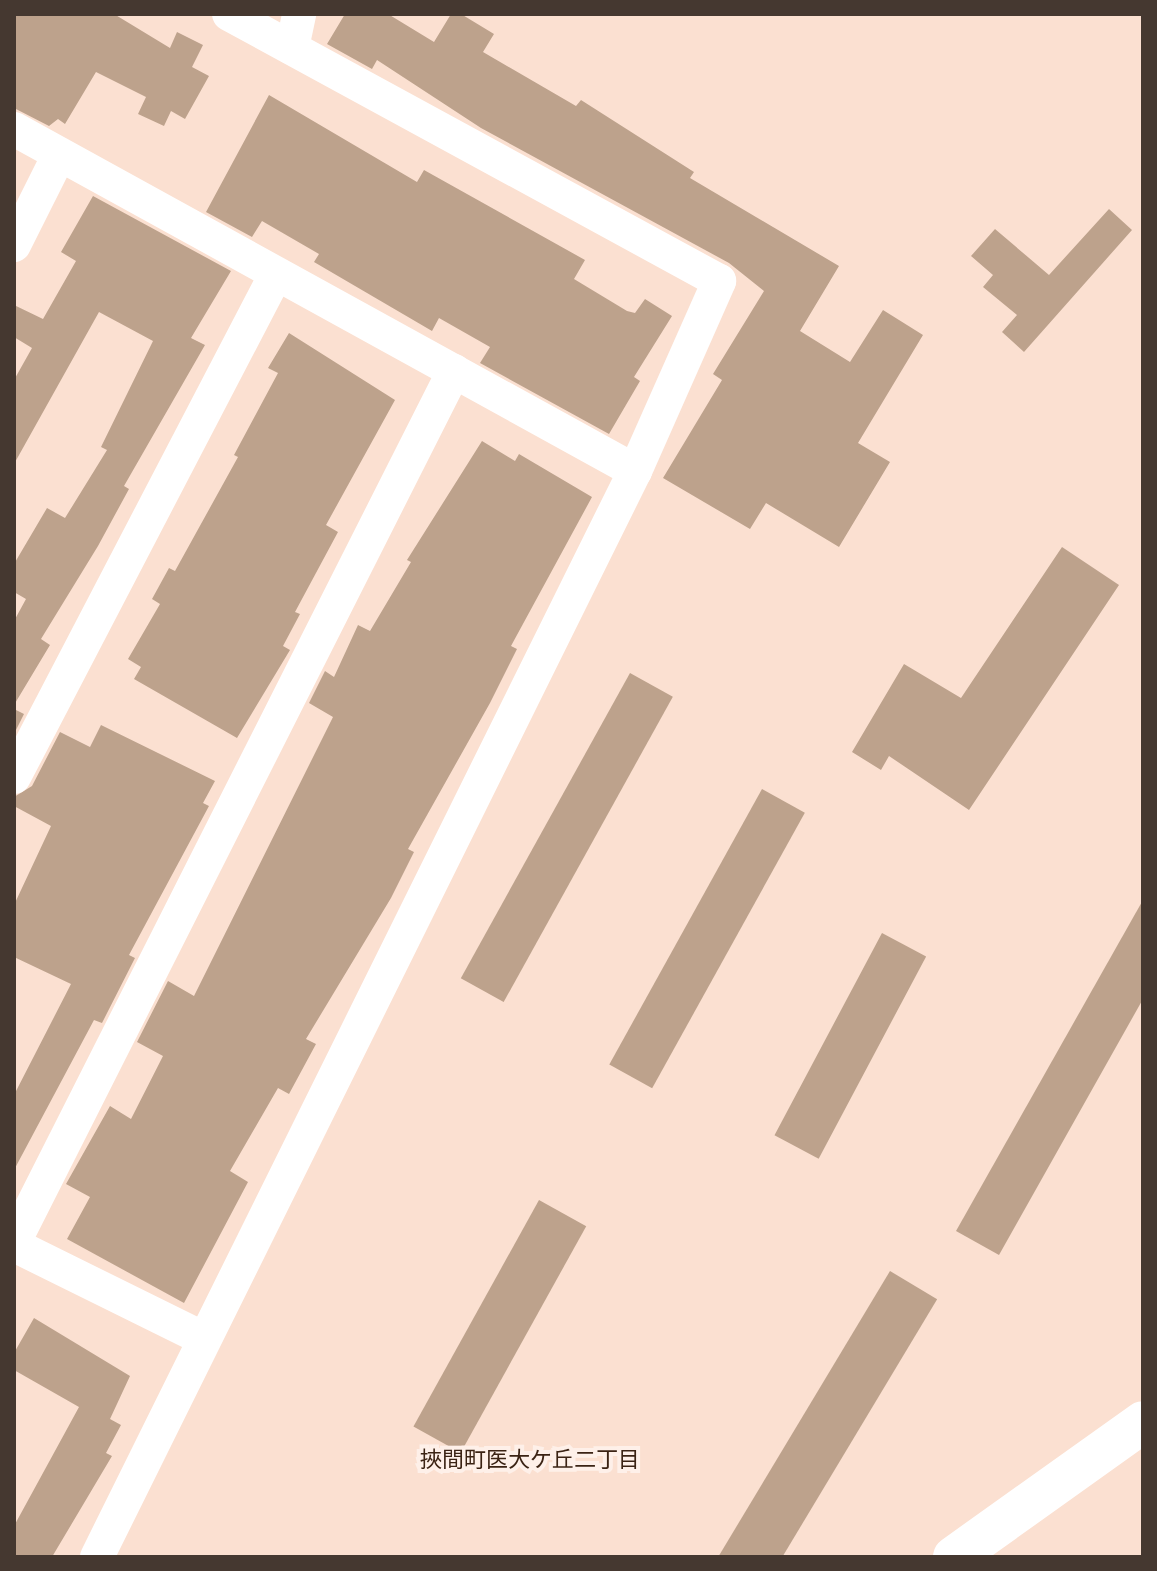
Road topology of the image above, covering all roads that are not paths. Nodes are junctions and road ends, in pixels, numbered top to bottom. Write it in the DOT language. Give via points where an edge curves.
graph roads {
  1 [pos="229,14"];
  2 [pos="299,14"];
  3 [pos="292,48"];
  4 [pos="14,129"];
  5 [pos="59,155"];
  6 [pos="14,245"];
  7 [pos="275,276"];
  8 [pos="454,371"];
  9 [pos="635,471"];
  10 [pos="14,777"];
  11 [pos="14,1244"];
  12 [pos="202,1338"];
  13 [pos="1143,1422"];
  14 [pos="97,1557"];
  15 [pos="954,1557"];
  1 -- 3 [label="street"];
  2 -- 3 [label="street"];
  3 -- 9 [label="street" via="719,281"];
  4 -- 5 [label="street"];
  5 -- 6 [label="street"];
  5 -- 7 [label="street"];
  7 -- 8 [label="street"];
  7 -- 10 [label="street"];
  8 -- 9 [label="street"];
  8 -- 11 [label="street"];
  9 -- 12 [label="street"];
  11 -- 12 [label="street"];
  12 -- 14 [label="street"];
  13 -- 15 [label="street"];
}
